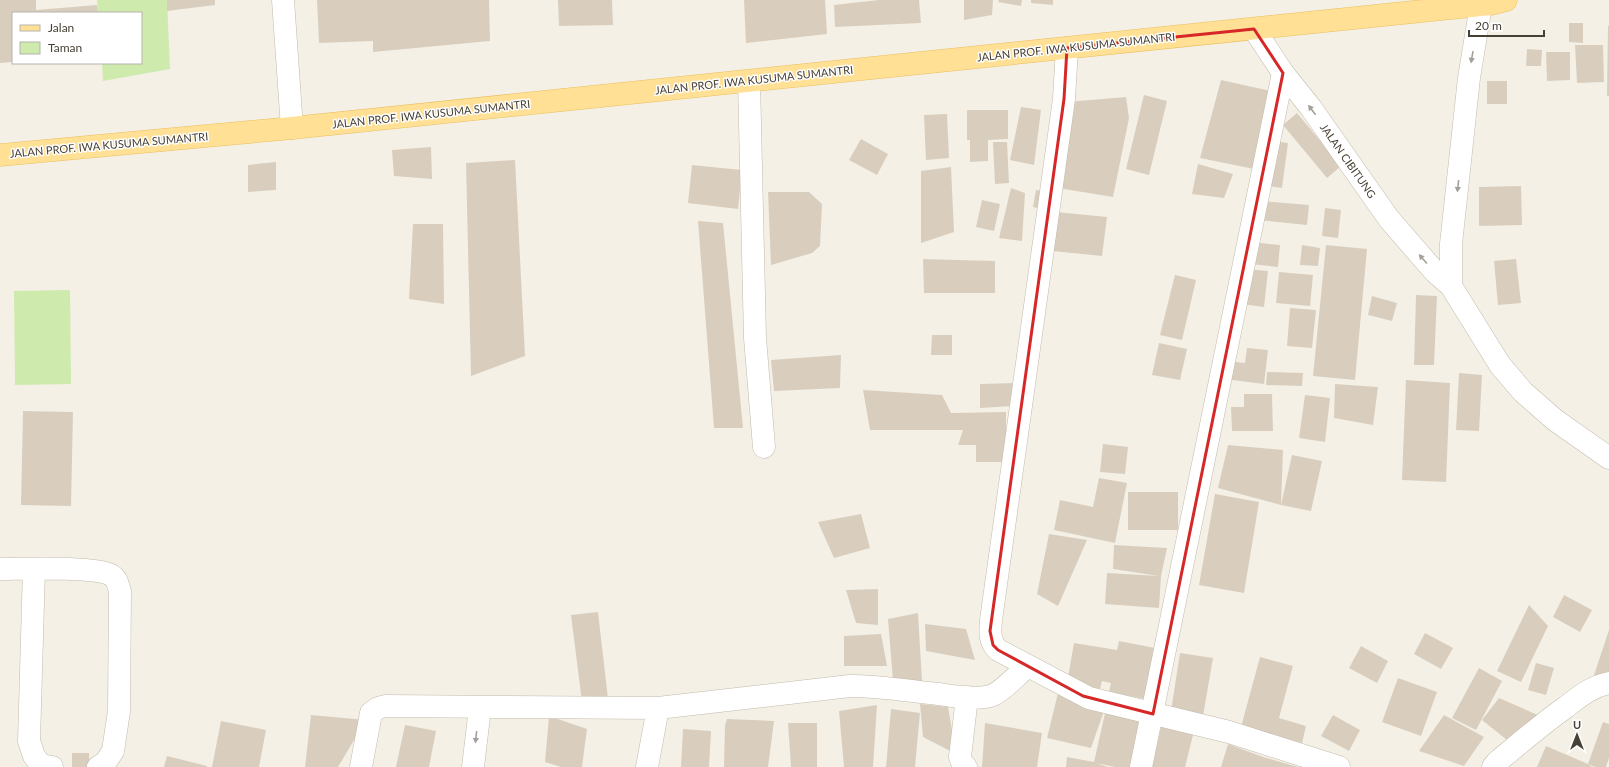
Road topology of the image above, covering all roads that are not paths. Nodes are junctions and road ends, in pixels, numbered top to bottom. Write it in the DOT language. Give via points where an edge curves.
graph roads {
  1 [pos="283,0"];
  2 [pos="1492,2"];
  3 [pos="1254,29"];
  4 [pos="1067,48"];
  5 [pos="1282,73"];
  6 [pos="749,81"];
  7 [pos="292,128"];
  8 [pos="0,155"];
  9 [pos="1451,286"];
  10 [pos="764,447"];
  11 [pos="1609,458"];
  12 [pos="0,569"];
  13 [pos="34,569"];
  14 [pos="1028,666"];
  15 [pos="1609,683"];
  16 [pos="967,697"];
  17 [pos="480,708"];
  18 [pos="658,708"];
  19 [pos="1153,714"];
  20 [pos="52,767"];
  21 [pos="98,767"];
  22 [pos="361,767"];
  23 [pos="473,767"];
  24 [pos="647,767"];
  25 [pos="966,767"];
  26 [pos="1141,767"];
  27 [pos="1339,767"];
  28 [pos="1494,767"];
  1 -- 7 [label="street"];
  2 -- 3 [label="main road, JALAN PROF. IWA KUSUMA SUMANTRI"];
  2 -- 9 [label="street, one-way" via="1469,78 1452,244"];
  3 -- 4 [label="main road, JALAN PROF. IWA KUSUMA SUMANTRI"];
  3 -- 5 [label="street, JALAN CIBITUNG"];
  4 -- 6 [label="main road, JALAN PROF. IWA KUSUMA SUMANTRI"];
  4 -- 14 [label="street" via="1064,99 990,630 993,645 998,650"];
  9 -- 5 [label="street, JALAN CIBITUNG, one-way" via="1435,272 1390,219 1311,108"];
  5 -- 19 [label="street"];
  6 -- 7 [label="main road, JALAN PROF. IWA KUSUMA SUMANTRI"];
  6 -- 10 [label="street" via="754,338"];
  7 -- 8 [label="main road, JALAN PROF. IWA KUSUMA SUMANTRI"];
  9 -- 11 [label="street, JALAN CIBITUNG" via="1500,365 1523,392 1555,420"];
  12 -- 13 [label="street"];
  13 -- 20 [label="street" via="29,741 34,756 41,765"];
  13 -- 21 [label="street" via="90,570 111,575 117,580 120,590 119,711 113,751"];
  14 -- 16 [label="street" via="993,695"];
  14 -- 19 [label="street" via="1089,698"];
  15 -- 28 [label="street" via="1588,691 1552,717"];
  16 -- 18 [label="street" via="850,686"];
  16 -- 25 [label="street" via="960,757"];
  17 -- 18 [label="street"];
  17 -- 22 [label="street" via="378,708 371,713"];
  17 -- 23 [label="street, one-way"];
  18 -- 24 [label="street"];
  19 -- 26 [label="street"];
  19 -- 27 [label="street" via="1229,732"];
}
